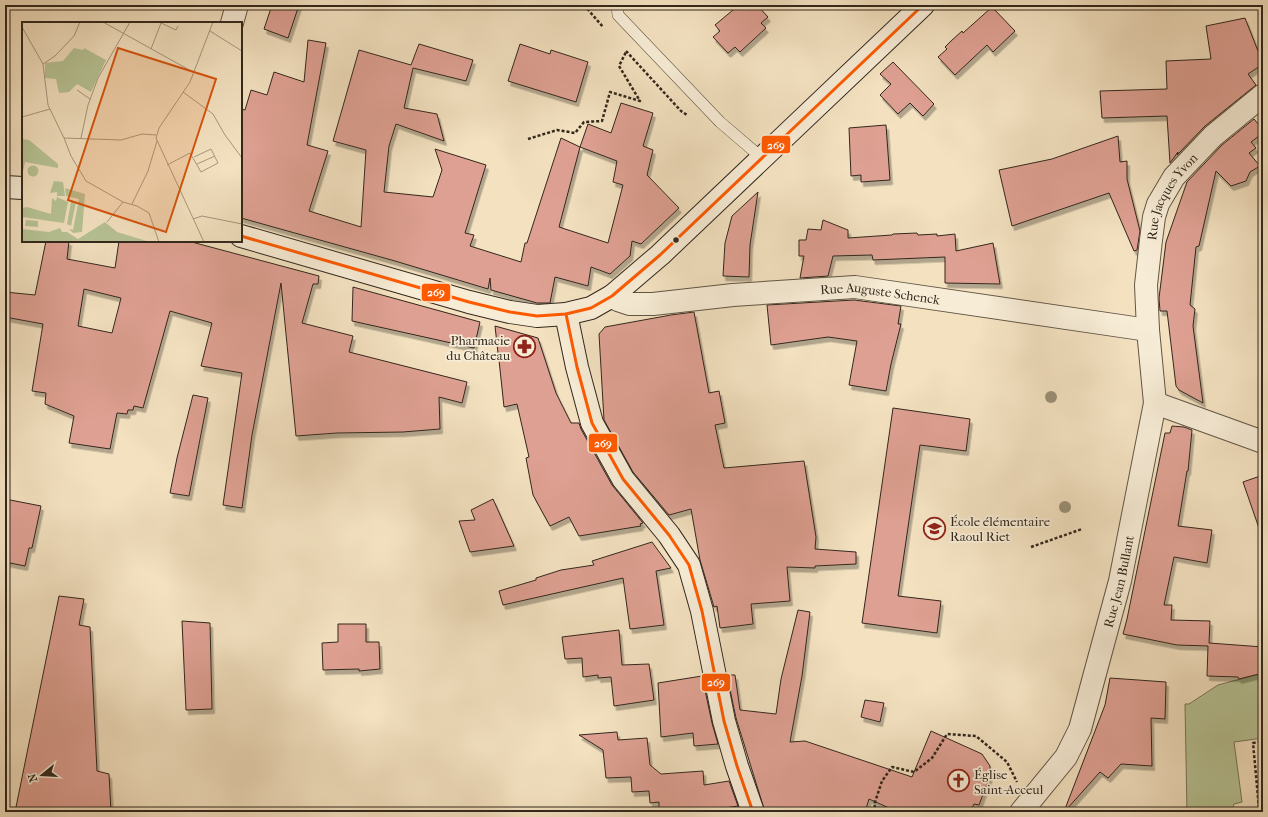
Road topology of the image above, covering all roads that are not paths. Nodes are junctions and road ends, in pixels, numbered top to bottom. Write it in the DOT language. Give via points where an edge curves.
graph roads {
  1 [pos="237,5"];
  2 [pos="617,5"];
  3 [pos="924,5"];
  4 [pos="232,22"];
  5 [pos="1263,95"];
  6 [pos="762,158"];
  7 [pos="5,187"];
  8 [pos="22,188"];
  9 [pos="242,236"];
  10 [pos="612,296"];
  11 [pos="566,314"];
  12 [pos="1148,330"];
  13 [pos="1155,403"];
  14 [pos="1263,442"];
  15 [pos="1025,808"];
  16 [pos="754,812"];
  1 -- 4 [label="street"];
  2 -- 6 [label="lane" via="618,15 720,122"];
  3 -- 6 [label="street"];
  5 -- 12 [label="street, Rue Jacques Yvon" via="1203,146 1174,177 1158,204 1146,285"];
  6 -- 10 [label="street" via="660,255"];
  7 -- 8 [label="street"];
  9 -- 11 [label="street" via="510,312 537,316"];
  10 -- 11 [label="street" via="591,308"];
  10 -- 12 [label="street, Rue Auguste Schenck" via="630,304 653,304 855,286"];
  11 -- 16 [label="street" via="592,423 623,479 689,565 702,611 724,721"];
  12 -- 13 [label="street, Rue Jean Bullant"];
  13 -- 14 [label="street"];
  13 -- 15 [label="street, Rue Jean Bullant" via="1120,581 1080,729 1066,757"];
}
